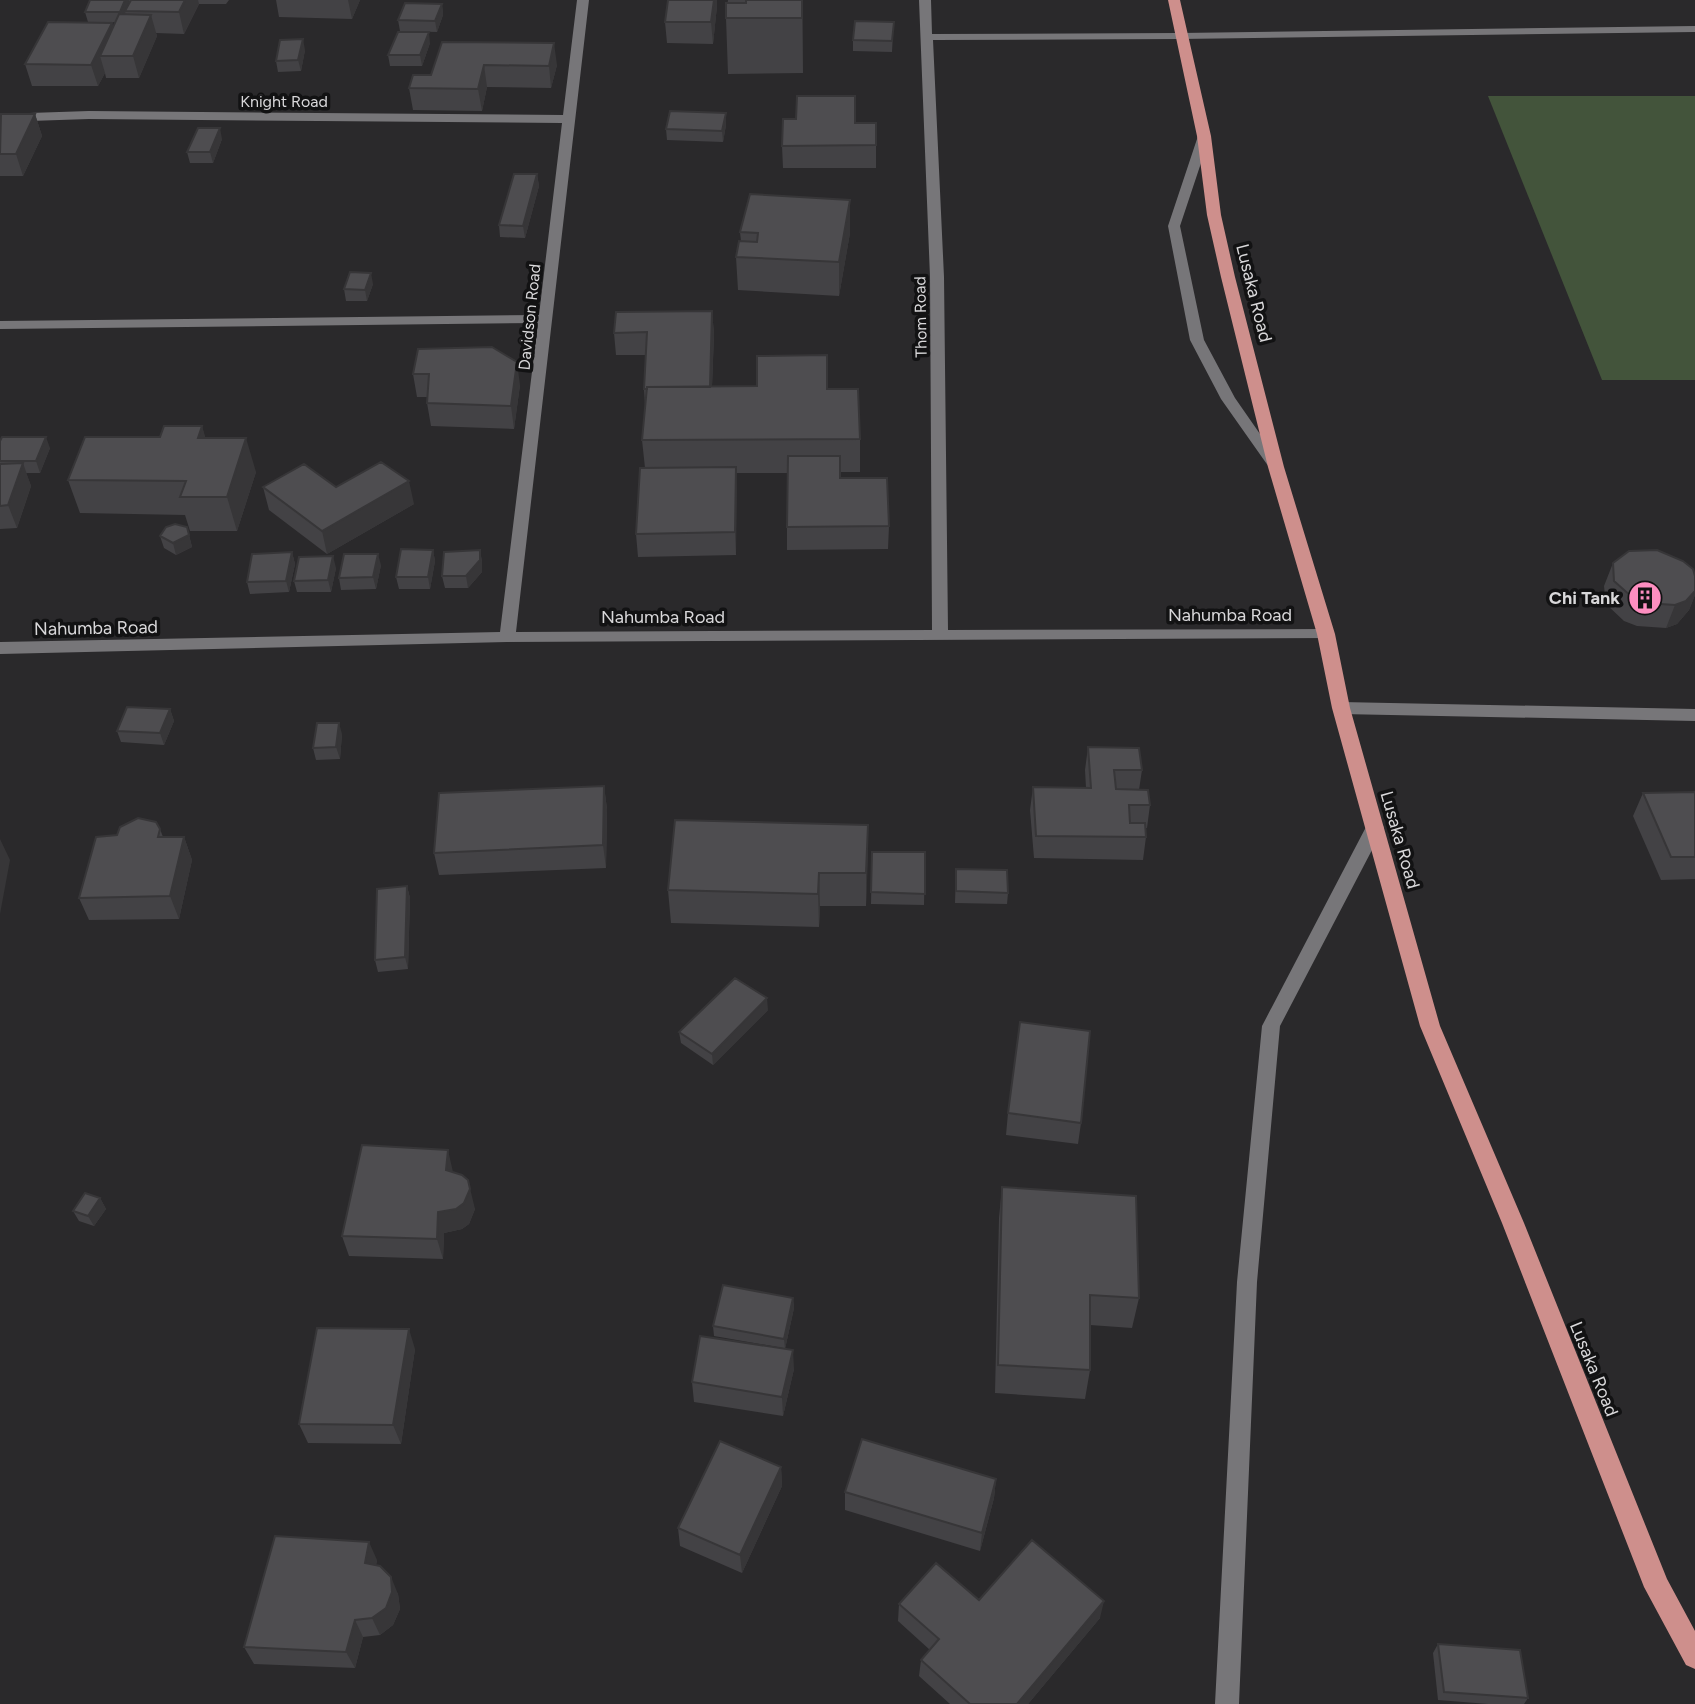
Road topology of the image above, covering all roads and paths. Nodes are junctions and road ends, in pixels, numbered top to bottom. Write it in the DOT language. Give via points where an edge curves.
graph roads {
  1 [pos="583,0"];
  2 [pos="925,0"];
  3 [pos="1174,0"];
  4 [pos="1695,29"];
  5 [pos="1180,36"];
  6 [pos="928,37"];
  7 [pos="0,118"];
  8 [pos="567,119"];
  9 [pos="1204,136"];
  10 [pos="547,319"];
  11 [pos="0,325"];
  12 [pos="1276,467"];
  13 [pos="940,634"];
  14 [pos="1326,634"];
  15 [pos="507,637"];
  16 [pos="0,649"];
  17 [pos="1341,708"];
  18 [pos="1695,715"];
  19 [pos="1375,827"];
  20 [pos="1695,1656"];
  21 [pos="1227,1704"];
  1 -- 8 [label="street, Davidson Road"];
  2 -- 6 [label="street, Thom Road"];
  3 -- 5 [label="highway, Lusaka Road"];
  4 -- 5 [label="street"];
  5 -- 6 [label="street"];
  5 -- 9 [label="highway, Lusaka Road"];
  6 -- 13 [label="street, Thom Road" via="937,277"];
  7 -- 8 [label="street, Knight Road"];
  8 -- 10 [label="street, Davidson Road"];
  9 -- 12 [label="highway, Lusaka Road" via="1227,277"];
  9 -- 12 [label="street" via="1174,226 1197,340 1228,399"];
  10 -- 11 [label="street"];
  10 -- 15 [label="street, Davidson Road"];
  12 -- 14 [label="highway, Lusaka Road"];
  13 -- 14 [label="street, Nahumba Road"];
  13 -- 15 [label="street, Nahumba Road"];
  14 -- 17 [label="highway, Lusaka Road"];
  15 -- 16 [label="street, Nahumba Road"];
  17 -- 18 [label="street"];
  17 -- 19 [label="highway, Lusaka Road"];
  19 -- 20 [label="highway, Lusaka Road" via="1430,1026 1657,1587"];
  19 -- 21 [label="street" via="1271,1026 1247,1282"];
}
